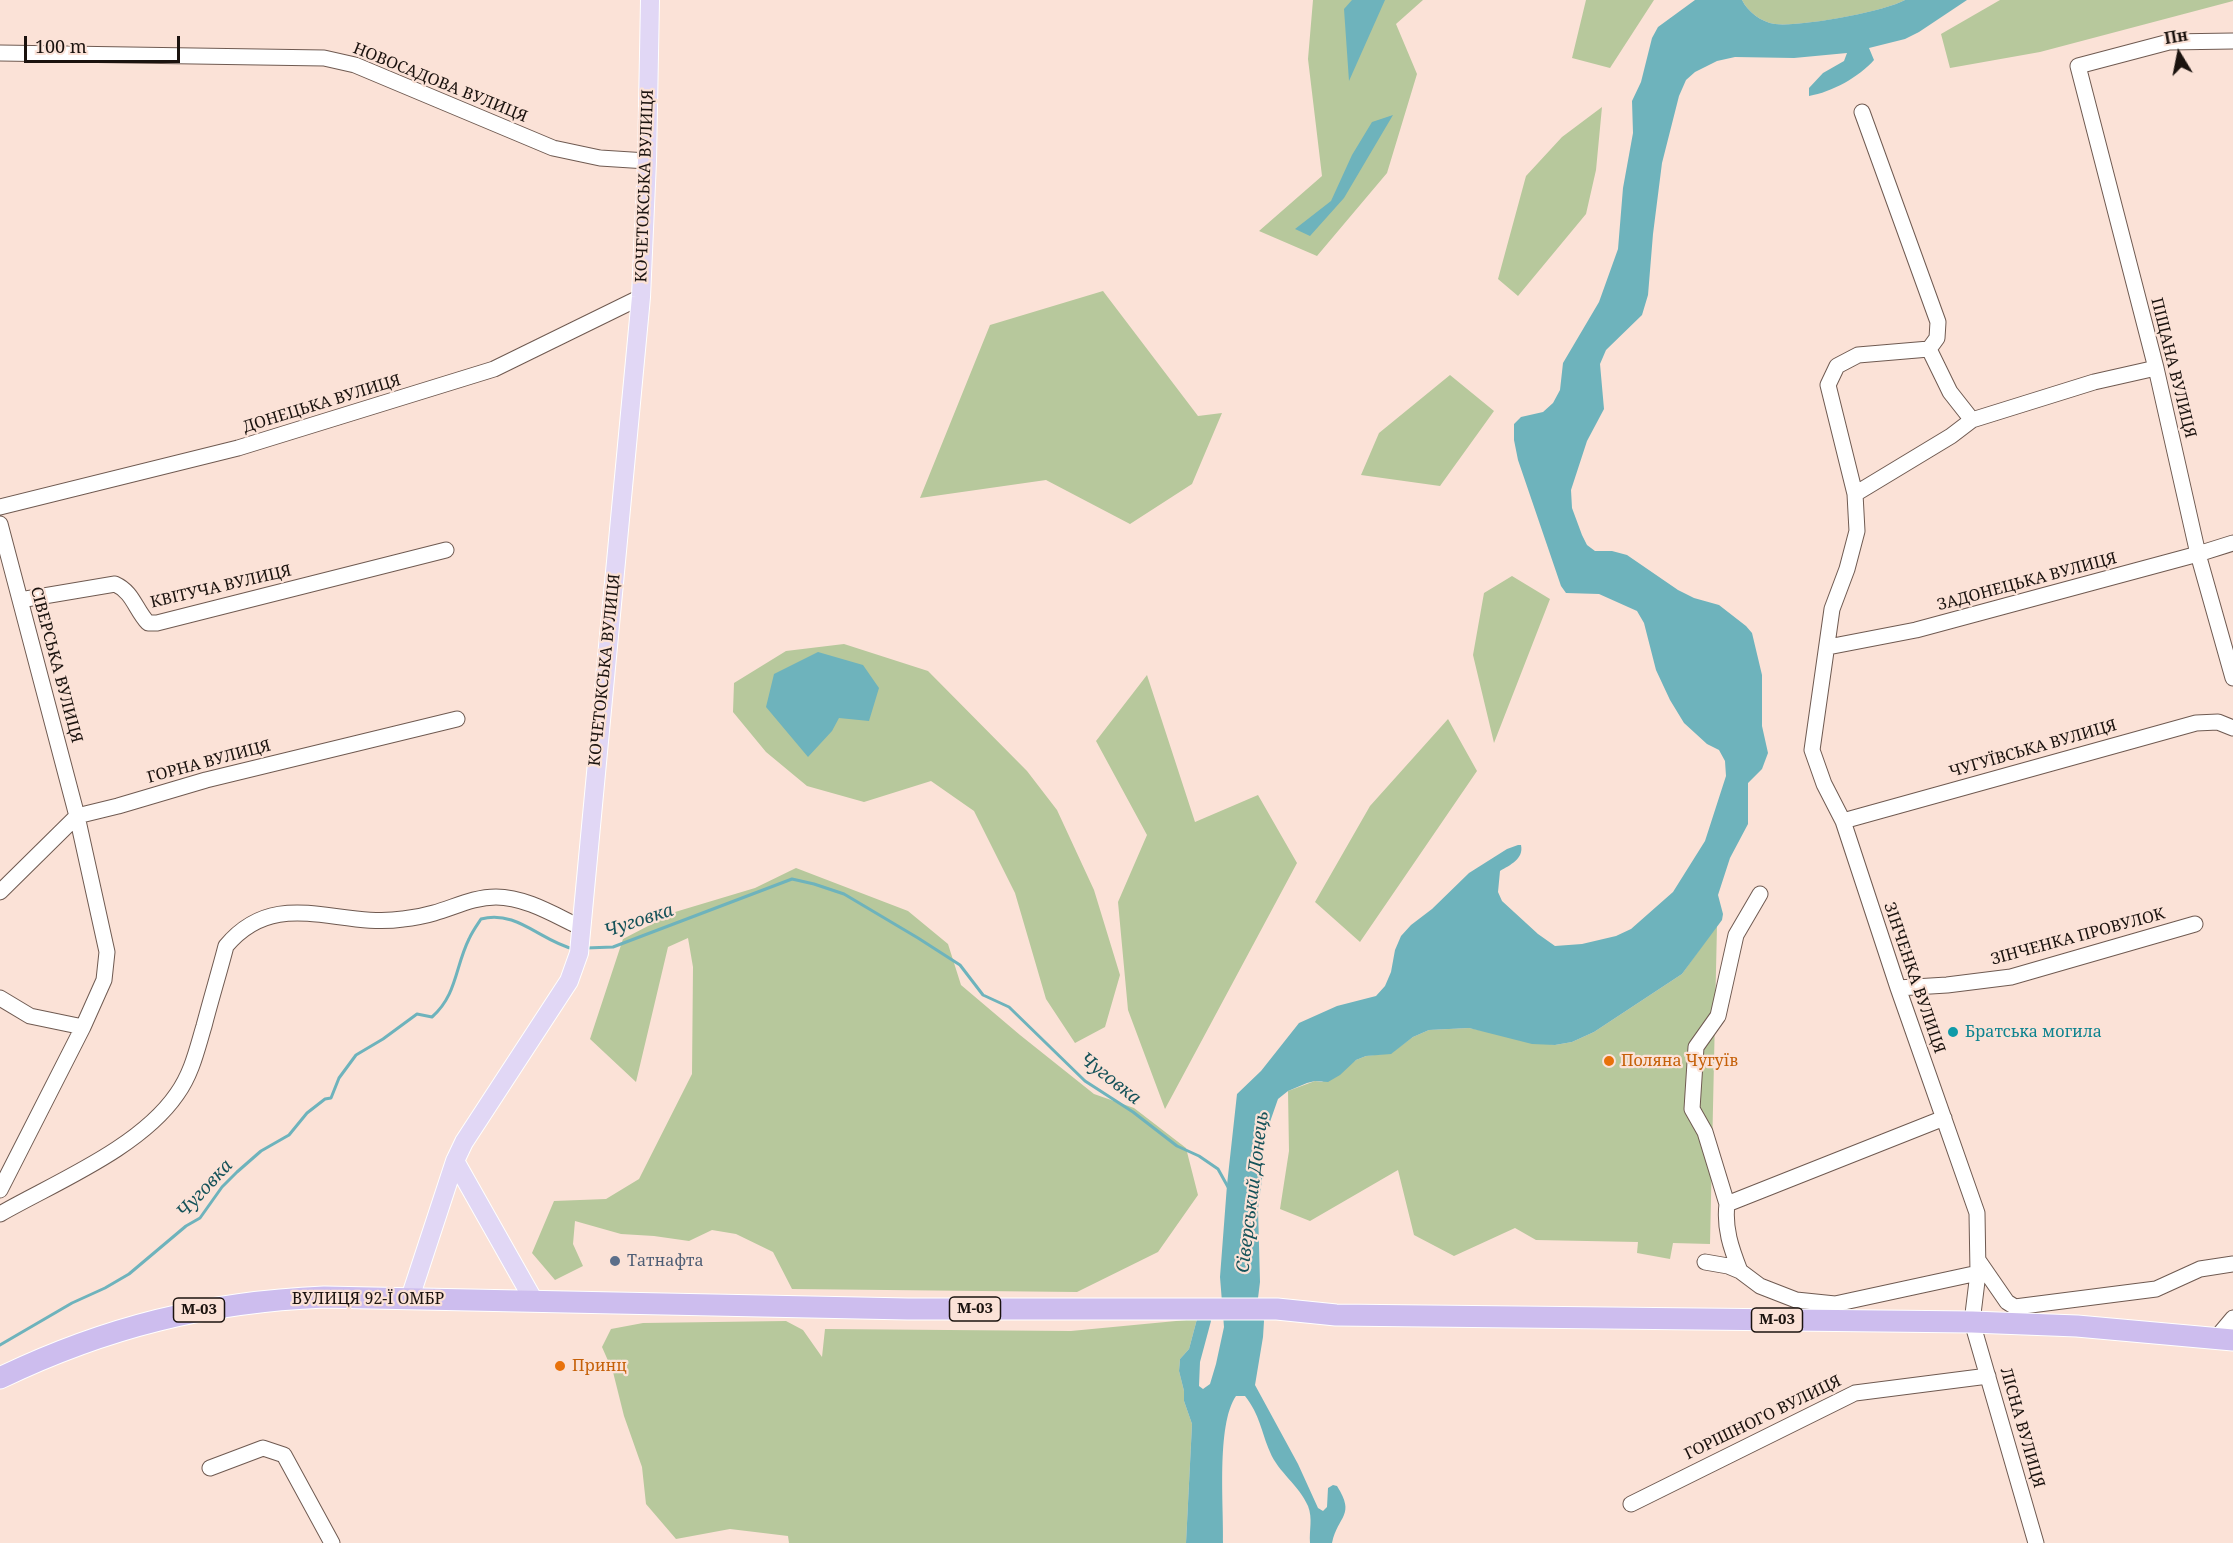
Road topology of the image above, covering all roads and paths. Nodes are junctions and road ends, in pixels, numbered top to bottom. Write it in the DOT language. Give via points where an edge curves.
graph roads {
  1 [pos="650,0"];
  2 [pos="2233,41"];
  3 [pos="0,53"];
  4 [pos="1862,112"];
  5 [pos="647,161"];
  6 [pos="641,297"];
  7 [pos="1929,349"];
  8 [pos="2156,368"];
  9 [pos="1972,420"];
  10 [pos="1855,494"];
  11 [pos="0,507"];
  12 [pos="0,524"];
  13 [pos="2233,543"];
  14 [pos="446,550"];
  15 [pos="2198,554"];
  16 [pos="20,600"];
  17 [pos="1828,647"];
  18 [pos="2233,678"];
  19 [pos="457,719"];
  20 [pos="2233,728"];
  21 [pos="77,816"];
  22 [pos="1843,821"];
  23 [pos="0,892"];
  24 [pos="1760,894"];
  25 [pos="2195,924"];
  26 [pos="581,942"];
  27 [pos="1898,988"];
  28 [pos="0,998"];
  29 [pos="83,1027"];
  30 [pos="1944,1118"];
  31 [pos="455,1161"];
  32 [pos="0,1190"];
  33 [pos="1727,1204"];
  34 [pos="0,1214"];
  35 [pos="1705,1262"];
  36 [pos="2233,1264"];
  37 [pos="1978,1267"];
  38 [pos="1740,1271"];
  39 [pos="410,1298"];
  40 [pos="534,1301"];
  41 [pos="2233,1318"];
  42 [pos="1972,1322"];
  43 [pos="2225,1339"];
  44 [pos="1988,1376"];
  45 [pos="0,1378"];
  46 [pos="210,1468"];
  47 [pos="1630,1504"];
  48 [pos="332,1543"];
  49 [pos="2036,1543"];
  1 -- 5 [label="main road, КОЧЕТОКСЬКА ВУЛИЦЯ"];
  2 -- 8 [label="street, ПІЩАНА ВУЛИЦЯ" via="2169,42 2078,66"];
  3 -- 5 [label="street, НОВОСАДОВА ВУЛИЦЯ" via="324,58 356,65 553,148 600,158"];
  4 -- 7 [label="street" via="1938,322 1937,338"];
  5 -- 6 [label="main road, КОЧЕТОКСЬКА ВУЛИЦЯ"];
  6 -- 11 [label="street, ДОНЕЦЬКА ВУЛИЦЯ" via="494,369 238,448"];
  6 -- 26 [label="main road, КОЧЕТОКСЬКА ВУЛИЦЯ"];
  7 -- 9 [label="street" via="1950,392"];
  7 -- 10 [label="street, ЗІНЧЕНКА ВУЛИЦЯ" via="1858,355 1837,366 1828,385"];
  8 -- 9 [label="street" via="2094,382"];
  8 -- 15 [label="street, ПІЩАНА ВУЛИЦЯ"];
  9 -- 10 [label="street"];
  10 -- 17 [label="street, ЗІНЧЕНКА ВУЛИЦЯ" via="1857,531 1832,609"];
  12 -- 16 [label="street, СІВЕРСЬКА ВУЛИЦЯ"];
  13 -- 15 [label="street, ЗАДОНЕЦЬКА ВУЛИЦЯ"];
  14 -- 16 [label="street, КВІТУЧА ВУЛИЦЯ" via="157,623 148,623 125,589 115,584"];
  15 -- 17 [label="street, ЗАДОНЕЦЬКА ВУЛИЦЯ" via="1916,630"];
  15 -- 18 [label="street, ПІЩАНА ВУЛИЦЯ"];
  16 -- 21 [label="street, СІВЕРСЬКА ВУЛИЦЯ"];
  17 -- 22 [label="street, ЗІНЧЕНКА ВУЛИЦЯ" via="1812,750"];
  19 -- 21 [label="street, ГОРНА ВУЛИЦЯ"];
  20 -- 22 [label="street, ЧУГУЇВСЬКА ВУЛИЦЯ" via="2218,722 2196,723"];
  21 -- 23 [label="street"];
  21 -- 29 [label="street, СІВЕРСЬКА ВУЛИЦЯ" via="106,952 104,980"];
  22 -- 27 [label="street, ЗІНЧЕНКА ВУЛИЦЯ"];
  24 -- 33 [label="street" via="1736,935 1718,1016 1696,1047 1692,1109 1705,1132"];
  25 -- 27 [label="street, ЗІНЧЕНКА ПРОВУЛОК" via="2011,977"];
  26 -- 31 [label="main road, КОЧЕТОКСЬКА ВУЛИЦЯ" via="569,981"];
  26 -- 34 [label="street" via="516,900 496,897 400,920 289,913 252,922 226,946 192,1066 178,1094 138,1133 108,1154"];
  27 -- 30 [label="street, ЗІНЧЕНКА ВУЛИЦЯ"];
  28 -- 29 [label="street" via="30,1016"];
  29 -- 32 [label="street, СІВЕРСЬКА ВУЛИЦЯ"];
  30 -- 33 [label="street"];
  30 -- 37 [label="street, ЗІНЧЕНКА ВУЛИЦЯ" via="1977,1213"];
  31 -- 39 [label="main road, КОЧЕТОКСЬКА ВУЛИЦЯ"];
  31 -- 40 [label="main road"];
  33 -- 38 [label="street" via="1725,1221"];
  35 -- 38 [label="street"];
  36 -- 37 [label="street" via="2200,1269 2156,1289 2015,1307"];
  37 -- 38 [label="street" via="1834,1304 1796,1300 1760,1286"];
  37 -- 42 [label="street, ЗІНЧЕНКА ВУЛИЦЯ"];
  39 -- 40 [label="highway, ВУЛИЦЯ 92-Ї ОМБР / М-03"];
  39 -- 45 [label="highway, ВУЛИЦЯ 92-Ї ОМБР / М-03" via="282,1299 199,1310 87,1340"];
  40 -- 42 [label="highway, ВУЛИЦЯ 92-Ї ОМБР / М-03"];
  41 -- 43 [label="street"];
  42 -- 43 [label="highway, М-03" via="2077,1326"];
  42 -- 44 [label="street, ЛІСНА ВУЛИЦЯ"];
  44 -- 47 [label="street, ГОРІШНОГО ВУЛИЦЯ" via="1855,1393"];
  44 -- 49 [label="street, ЛІСНА ВУЛИЦЯ"];
  46 -- 48 [label="street" via="263,1448 284,1455"];
}
